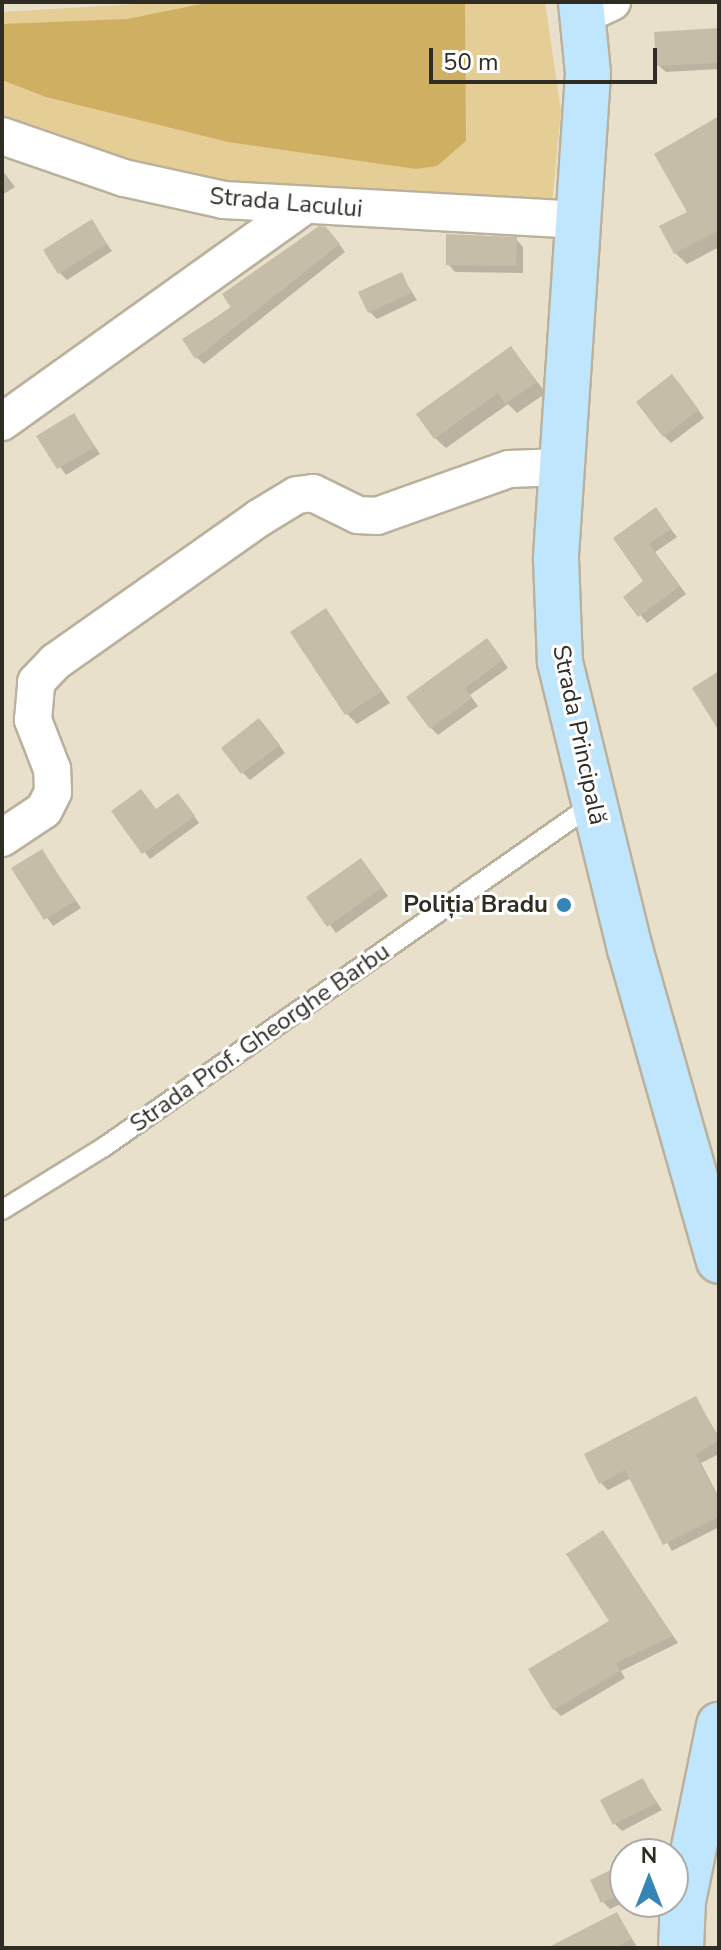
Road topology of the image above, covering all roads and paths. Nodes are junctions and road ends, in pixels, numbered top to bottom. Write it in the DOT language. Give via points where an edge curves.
graph roads {
  1 [pos="592,6"];
  2 [pos="2,136"];
  3 [pos="301,208"];
  4 [pos="580,220"];
  5 [pos="2,422"];
  6 [pos="563,467"];
  7 [pos="593,804"];
  8 [pos="2,838"];
  9 [pos="2,1210"];
  10 [pos="719,1261"];
  11 [pos="719,1725"];
  12 [pos="681,1948"];
  1 -- 4 [label="main road, Strada Principală"];
  2 -- 3 [label="street, Strada Lacului" via="124,178 224,200"];
  3 -- 4 [label="street, Strada Lacului"];
  3 -- 5 [label="street"];
  4 -- 6 [label="main road, Strada Principală"];
  6 -- 7 [label="main road, Strada Principală" via="557,625"];
  6 -- 8 [label="street" via="509,469 377,516 358,515 313,493 297,495 259,518 55,662 36,682 33,720 52,769 53,792 44,810"];
  7 -- 9 [label="lane, Strada Prof. Gheorghe Barbu" via="104,1147"];
  7 -- 10 [label="main road, Strada Principală" via="674,1115"];
  11 -- 12 [label="main road" via="683,1901"];
}
